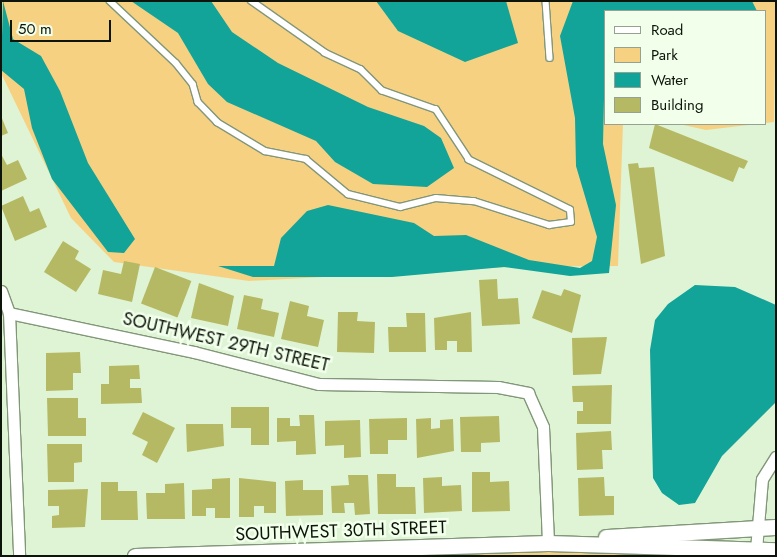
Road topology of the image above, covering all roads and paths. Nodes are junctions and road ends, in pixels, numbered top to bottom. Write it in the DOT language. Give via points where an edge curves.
graph roads {
  1 [pos="110,1"];
  2 [pos="251,1"];
  3 [pos="546,1"];
  4 [pos="550,58"];
  5 [pos="1,291"];
  6 [pos="9,313"];
  7 [pos="7,391"];
  8 [pos="776,457"];
  9 [pos="776,527"];
  10 [pos="757,528"];
  11 [pos="548,543"];
  12 [pos="756,550"];
  13 [pos="776,550"];
  14 [pos="19,556"];
  15 [pos="135,556"];
  1 -- 2 [label="lane" via="176,63 193,84 198,102 217,122 265,150 306,159 348,194 400,207 436,198 474,201 549,225 571,222 570,210 468,160 436,110 382,91 361,70 325,53"];
  3 -- 4 [label="lane"];
  5 -- 6 [label="street"];
  6 -- 7 [label="street"];
  6 -- 11 [label="street, SOUTHWEST 29TH STREET" via="194,352 319,384 498,387 528,393 543,426"];
  7 -- 14 [label="street"];
  8 -- 10 [label="street" via="762,479"];
  9 -- 10 [label="street, SOUTHWEST 30TH STREET"];
  10 -- 11 [label="street, SOUTHWEST 30TH STREET" via="672,530"];
  10 -- 12 [label="street"];
  11 -- 12 [label="street, SOUTHWEST 30TH STREET"];
  11 -- 15 [label="street, SOUTHWEST 30TH STREET"];
  12 -- 13 [label="street, SOUTHWEST 30TH STREET"];
}
